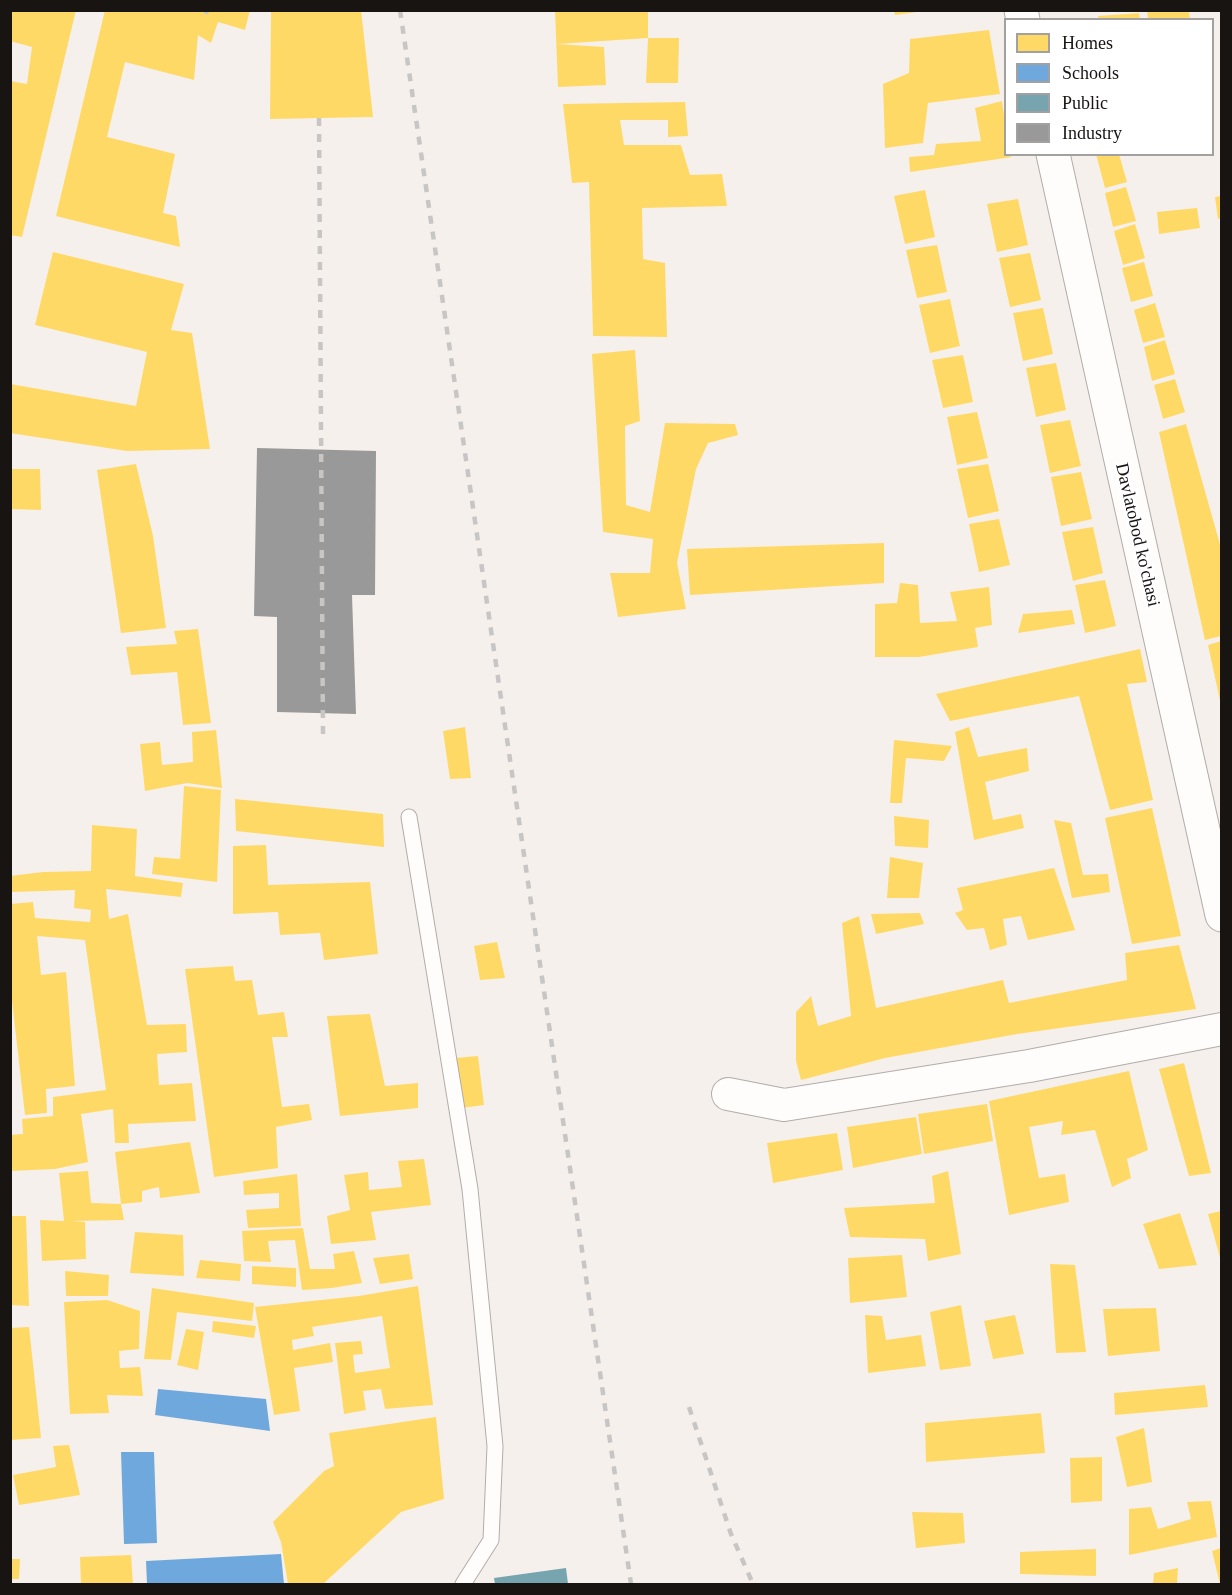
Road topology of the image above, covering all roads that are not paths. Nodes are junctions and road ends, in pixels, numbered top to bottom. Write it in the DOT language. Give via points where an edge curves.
graph roads {
  1 [pos="1053,156"];
  2 [pos="409,817"];
  3 [pos="1221,915"];
  4 [pos="1221,1029"];
  5 [pos="728,1094"];
  6 [pos="463,1584"];
  1 -- 3 [label="street, Davlatobod ko'chasi"];
  2 -- 6 [label="lane" via="470,1189 495,1446 491,1540"];
  4 -- 5 [label="street" via="1029,1066 784,1104"];
}
